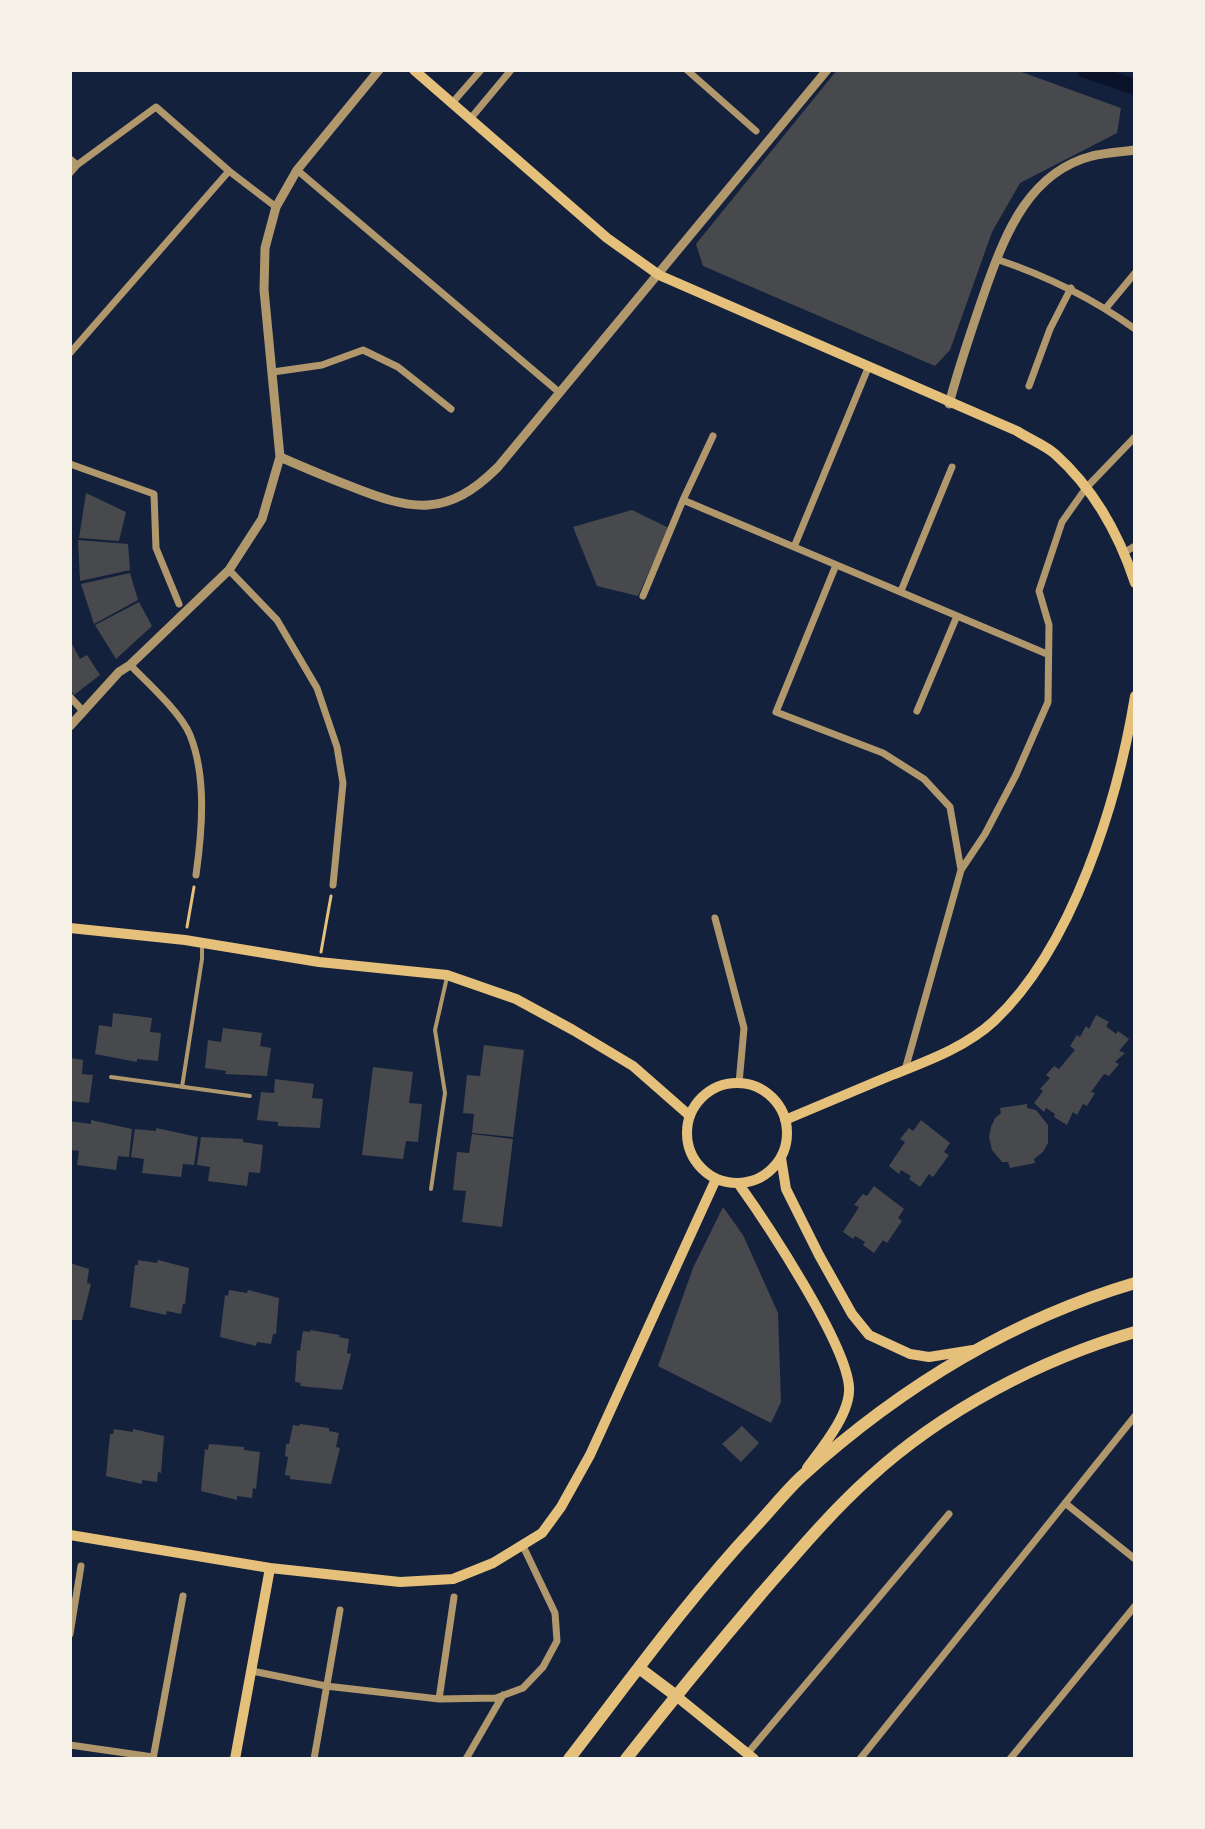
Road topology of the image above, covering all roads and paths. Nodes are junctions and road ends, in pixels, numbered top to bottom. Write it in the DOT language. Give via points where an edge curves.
graph roads {
  1 [pos="379,70"];
  2 [pos="414,70"];
  3 [pos="481,70"];
  4 [pos="511,70"];
  5 [pos="687,70"];
  6 [pos="704,70"];
  7 [pos="827,70"];
  8 [pos="696,78"];
  9 [pos="453,102"];
  10 [pos="471,118"];
  11 [pos="756,131"];
  12 [pos="1135,150"];
  13 [pos="70,159"];
  14 [pos="77,165"];
  15 [pos="297,170"];
  16 [pos="229,171"];
  17 [pos="70,173"];
  18 [pos="276,207"];
  19 [pos="996,259"];
  20 [pos="1135,273"];
  21 [pos="659,275"];
  22 [pos="1071,288"];
  23 [pos="1106,308"];
  24 [pos="1135,329"];
  25 [pos="70,353"];
  26 [pos="868,368"];
  27 [pos="273,372"];
  28 [pos="1029,386"];
  29 [pos="560,393"];
  30 [pos="949,404"];
  31 [pos="451,409"];
  32 [pos="713,436"];
  33 [pos="1135,437"];
  34 [pos="280,457"];
  35 [pos="70,464"];
  36 [pos="952,467"];
  37 [pos="1086,488"];
  38 [pos="683,500"];
  39 [pos="794,547"];
  40 [pos="1130,549"];
  41 [pos="836,565"];
  42 [pos="229,570"];
  43 [pos="1135,583"];
  44 [pos="901,591"];
  45 [pos="643,596"];
  46 [pos="179,604"];
  47 [pos="957,616"];
  48 [pos="1047,654"];
  49 [pos="130,665"];
  50 [pos="1135,696"];
  51 [pos="70,697"];
  52 [pos="83,711"];
  53 [pos="917,711"];
  54 [pos="70,726"];
  55 [pos="961,870"];
  56 [pos="196,875"];
  57 [pos="333,885"];
  58 [pos="715,918"];
  59 [pos="70,928"];
  60 [pos="185,940"];
  61 [pos="201,943"];
  62 [pos="319,962"];
  63 [pos="447,975"];
  64 [pos="905,1070"];
  65 [pos="111,1077"];
  66 [pos="739,1083"];
  67 [pos="182,1087"];
  68 [pos="250,1096"];
  69 [pos="690,1116"];
  70 [pos="785,1120"];
  71 [pos="781,1158"];
  72 [pos="716,1179"];
  73 [pos="738,1183"];
  74 [pos="431,1189"];
  75 [pos="1135,1283"];
  76 [pos="1135,1332"];
  77 [pos="975,1349"];
  78 [pos="1135,1416"];
  79 [pos="799,1479"];
  80 [pos="1065,1503"];
  81 [pos="949,1514"];
  82 [pos="70,1535"];
  83 [pos="523,1546"];
  84 [pos="1135,1559"];
  85 [pos="81,1566"];
  86 [pos="270,1568"];
  87 [pos="183,1596"];
  88 [pos="454,1597"];
  89 [pos="1135,1606"];
  90 [pos="340,1610"];
  91 [pos="70,1634"];
  92 [pos="639,1668"];
  93 [pos="252,1671"];
  94 [pos="326,1686"];
  95 [pos="503,1695"];
  96 [pos="675,1695"];
  97 [pos="439,1699"];
  98 [pos="70,1745"];
  99 [pos="750,1756"];
  100 [pos="153,1758"];
  101 [pos="235,1759"];
  102 [pos="314,1759"];
  103 [pos="466,1759"];
  104 [pos="569,1759"];
  105 [pos="626,1759"];
  106 [pos="860,1759"];
  107 [pos="1010,1759"];
  1 -- 15 [label="street"];
  2 -- 9 [label="main road"];
  3 -- 9 [label="street"];
  4 -- 10 [label="street"];
  5 -- 8 [label="street"];
  6 -- 8 [label="street"];
  7 -- 21 [label="street"];
  8 -- 11 [label="street"];
  9 -- 10 [label="main road"];
  10 -- 21 [label="main road" via="607,238"];
  12 -- 19 [label="street" via="1090,157 1044,183 1026,199"];
  13 -- 14 [label="street"];
  14 -- 16 [label="street" via="156,107"];
  14 -- 17 [label="street"];
  15 -- 18 [label="street"];
  15 -- 29 [label="street"];
  16 -- 18 [label="street"];
  16 -- 25 [label="street"];
  18 -- 27 [label="street" via="265,248 264,290"];
  19 -- 22 [label="street"];
  19 -- 30 [label="street"];
  20 -- 23 [label="street"];
  21 -- 26 [label="main road"];
  21 -- 29 [label="street"];
  22 -- 23 [label="street"];
  22 -- 28 [label="street"];
  23 -- 24 [label="street"];
  26 -- 30 [label="main road"];
  26 -- 39 [label="street"];
  27 -- 31 [label="street" via="322,365 363,350 398,367"];
  27 -- 34 [label="street"];
  29 -- 34 [label="street" via="480,484 435,505 386,501"];
  30 -- 37 [label="main road" via="1017,431 1053,453"];
  32 -- 38 [label="street"];
  33 -- 37 [label="street"];
  34 -- 42 [label="street" via="262,519"];
  35 -- 46 [label="street" via="154,494 156,548"];
  36 -- 44 [label="street"];
  37 -- 40 [label="main road"];
  37 -- 48 [label="street" via="1062,522 1039,591 1049,625"];
  38 -- 39 [label="street"];
  38 -- 45 [label="street"];
  39 -- 41 [label="street"];
  40 -- 43 [label="main road"];
  41 -- 44 [label="street"];
  41 -- 55 [label="street" via="776,712 883,753 924,779 950,807"];
  42 -- 49 [label="street"];
  42 -- 57 [label="street" via="277,620 317,688 337,747 343,783"];
  44 -- 47 [label="street"];
  47 -- 48 [label="street"];
  47 -- 53 [label="street"];
  48 -- 55 [label="street" via="1048,702 1010,787"];
  49 -- 52 [label="street"];
  49 -- 56 [label="street" via="189,732 200,802"];
  50 -- 64 [label="main road" via="1127,746 1092,855 1067,917 1033,976 993,1022 942,1055"];
  51 -- 52 [label="street"];
  52 -- 54 [label="street"];
  55 -- 64 [label="street"];
  56 -- 60 [label="path"];
  57 -- 62 [label="path"];
  58 -- 66 [label="street" via="744,1028"];
  59 -- 60 [label="main road"];
  60 -- 61 [label="main road"];
  61 -- 62 [label="main road"];
  61 -- 67 [label="lane"];
  62 -- 63 [label="main road"];
  63 -- 69 [label="main road" via="516,999 573,1030 633,1066"];
  63 -- 74 [label="lane" via="435,1030 445,1093"];
  64 -- 70 [label="main road"];
  65 -- 67 [label="lane"];
  66 -- 69 [label="main road" via="719,1086 701,1098"];
  66 -- 70 [label="main road" via="763,1090"];
  67 -- 68 [label="lane"];
  69 -- 72 [label="main road" via="691,1153"];
  70 -- 71 [label="main road"];
  71 -- 73 [label="main road" via="763,1176"];
  71 -- 77 [label="main road" via="786,1189 812,1242 869,1335 929,1357"];
  72 -- 73 [label="main road"];
  72 -- 83 [label="main road" via="590,1455 542,1533"];
  73 -- 79 [label="main road" via="832,1338 849,1387 831,1435"];
  75 -- 77 [label="main road" via="1048,1314"];
  76 -- 96 [label="main road" via="1014,1379 924,1435 871,1476 819,1527"];
  77 -- 79 [label="main road" via="887,1408"];
  78 -- 80 [label="street"];
  79 -- 92 [label="main road" via="725,1559"];
  80 -- 84 [label="street"];
  80 -- 106 [label="street"];
  81 -- 99 [label="street"];
  82 -- 86 [label="main road"];
  83 -- 86 [label="main road" via="453,1579 400,1582"];
  83 -- 95 [label="street" via="555,1613 557,1641 523,1688"];
  85 -- 91 [label="street"];
  86 -- 93 [label="main road"];
  87 -- 100 [label="street"];
  88 -- 97 [label="street"];
  89 -- 107 [label="street"];
  90 -- 94 [label="street"];
  92 -- 96 [label="main road"];
  92 -- 104 [label="main road"];
  93 -- 94 [label="street"];
  93 -- 101 [label="main road"];
  94 -- 97 [label="street"];
  94 -- 102 [label="street"];
  95 -- 97 [label="street"];
  95 -- 103 [label="street"];
  96 -- 99 [label="main road"];
  96 -- 105 [label="main road"];
  98 -- 100 [label="street"];
}
